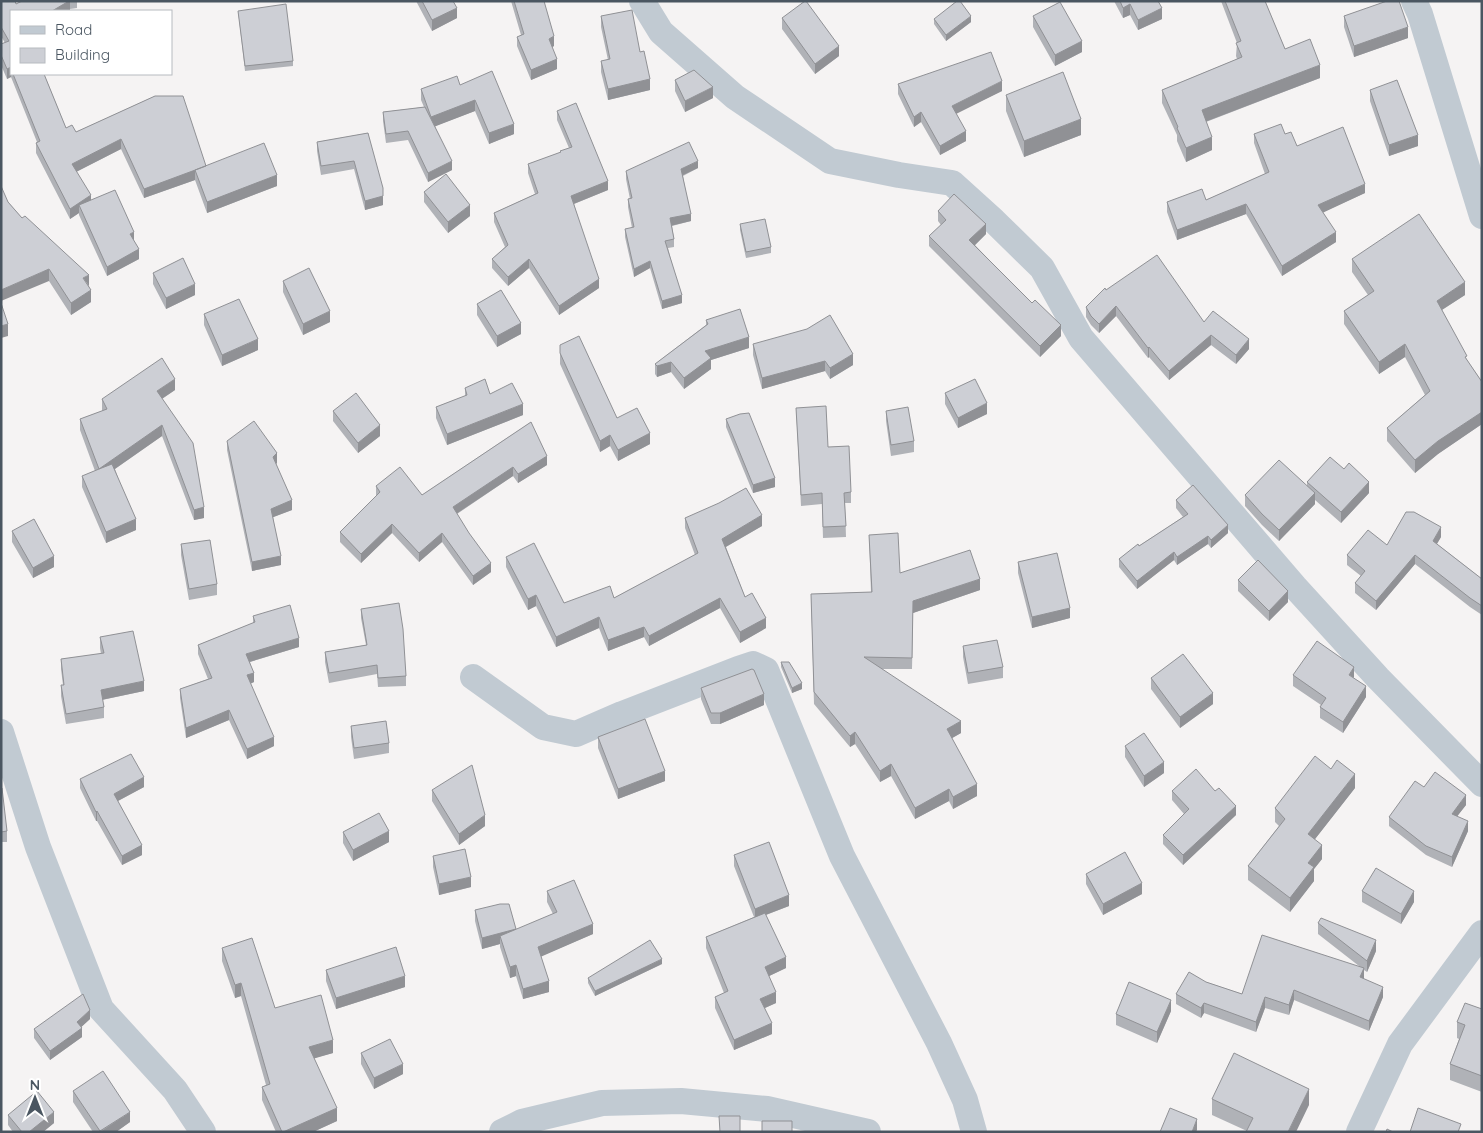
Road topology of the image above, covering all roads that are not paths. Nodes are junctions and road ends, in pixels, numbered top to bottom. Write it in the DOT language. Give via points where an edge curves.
graph roads {
  1 [pos="642,1"];
  2 [pos="1414,1"];
  3 [pos="1482,216"];
  4 [pos="473,677"];
  5 [pos="1,732"];
  6 [pos="1482,784"];
  7 [pos="1482,933"];
  8 [pos="203,1132"];
  9 [pos="502,1132"];
  10 [pos="868,1132"];
  11 [pos="974,1132"];
  12 [pos="1359,1132"];
  1 -- 6 [label="street" via="661,32 735,97 830,161 952,183 994,221 1042,268 1081,338 1295,587"];
  2 -- 3 [label="street"];
  4 -- 11 [label="street" via="543,727 576,734 738,669 753,664 766,670 842,856 938,1043 964,1100"];
  5 -- 8 [label="street" via="38,847 101,1009 174,1090"];
  7 -- 12 [label="street" via="1400,1044"];
  9 -- 10 [label="street" via="522,1122 602,1103 681,1101 767,1109"];
}
